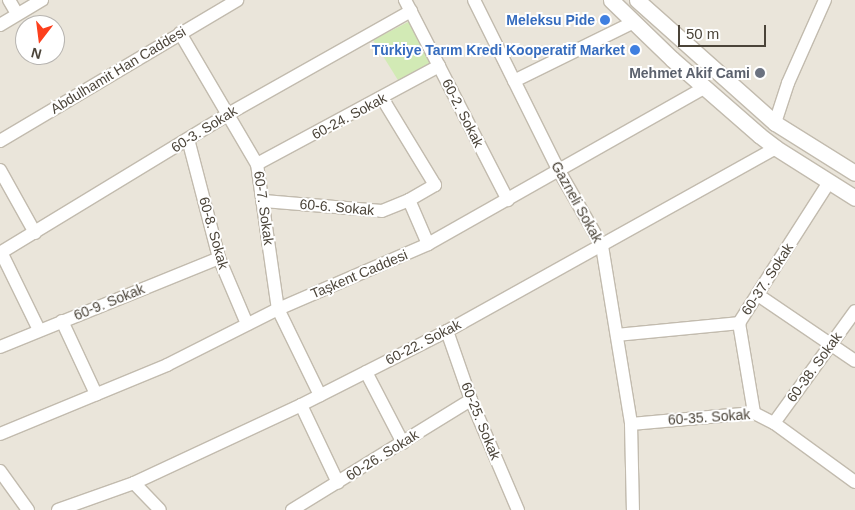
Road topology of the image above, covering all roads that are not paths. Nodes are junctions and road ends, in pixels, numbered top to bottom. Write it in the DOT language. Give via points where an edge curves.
graph roads {
  1 [pos="8,0"];
  2 [pos="42,0"];
  3 [pos="237,0"];
  4 [pos="474,0"];
  5 [pos="611,0"];
  6 [pos="825,0"];
  7 [pos="643,2"];
  8 [pos="408,6"];
  9 [pos="17,14"];
  10 [pos="634,22"];
  11 [pos="0,25"];
  12 [pos="180,33"];
  13 [pos="439,66"];
  14 [pos="514,81"];
  15 [pos="704,88"];
  16 [pos="382,98"];
  17 [pos="230,113"];
  18 [pos="774,123"];
  19 [pos="188,139"];
  20 [pos="0,141"];
  21 [pos="776,148"];
  22 [pos="257,164"];
  23 [pos="558,169"];
  24 [pos="0,170"];
  25 [pos="855,173"];
  26 [pos="828,182"];
  27 [pos="855,198"];
  28 [pos="409,200"];
  29 [pos="508,200"];
  30 [pos="264,201"];
  31 [pos="35,233"];
  32 [pos="428,244"];
  33 [pos="602,246"];
  34 [pos="0,252"];
  35 [pos="219,258"];
  36 [pos="758,295"];
  37 [pos="278,309"];
  38 [pos="855,311"];
  39 [pos="62,321"];
  40 [pos="739,323"];
  41 [pos="248,324"];
  42 [pos="38,330"];
  43 [pos="448,331"];
  44 [pos="617,335"];
  45 [pos="830,344"];
  46 [pos="0,347"];
  47 [pos="855,361"];
  48 [pos="366,372"];
  49 [pos="96,394"];
  50 [pos="320,394"];
  51 [pos="471,400"];
  52 [pos="301,405"];
  53 [pos="754,412"];
  54 [pos="774,423"];
  55 [pos="631,424"];
  56 [pos="0,434"];
  57 [pos="403,443"];
  58 [pos="0,471"];
  59 [pos="855,482"];
  60 [pos="134,483"];
  61 [pos="338,483"];
  62 [pos="28,510"];
  63 [pos="58,510"];
  64 [pos="160,510"];
  65 [pos="292,510"];
  66 [pos="518,510"];
  67 [pos="633,510"];
  1 -- 9 [label="street"];
  2 -- 9 [label="street"];
  3 -- 12 [label="street, Abdulhamit Han Caddesi"];
  4 -- 14 [label="street, Gazneli Sokak"];
  5 -- 10 [label="street"];
  6 -- 18 [label="street"];
  7 -- 18 [label="street"];
  8 -- 13 [label="street, 60-2. Sokak"];
  8 -- 17 [label="street, 60-3. Sokak"];
  9 -- 11 [label="street"];
  10 -- 14 [label="street"];
  10 -- 15 [label="street"];
  12 -- 17 [label="street, 60-7. Sokak"];
  12 -- 20 [label="street, Abdulhamit Han Caddesi"];
  13 -- 16 [label="street, 60-24. Sokak"];
  13 -- 29 [label="street, 60-2. Sokak"];
  14 -- 23 [label="street, Gazneli Sokak"];
  15 -- 21 [label="street"];
  15 -- 23 [label="street, Taşkent Caddesi"];
  16 -- 22 [label="street, 60-24. Sokak"];
  16 -- 28 [label="street, 60-6. Sokak" via="435,185"];
  17 -- 19 [label="street, 60-3. Sokak"];
  17 -- 22 [label="street, 60-7. Sokak"];
  18 -- 25 [label="street"];
  19 -- 31 [label="street, 60-3. Sokak"];
  19 -- 35 [label="street, 60-8. Sokak"];
  21 -- 26 [label="street"];
  21 -- 33 [label="street, 60-22. Sokak"];
  22 -- 30 [label="street, 60-7. Sokak"];
  23 -- 29 [label="street, Taşkent Caddesi"];
  23 -- 33 [label="street, Gazneli Sokak"];
  24 -- 31 [label="street"];
  26 -- 27 [label="street"];
  26 -- 36 [label="street, 60-37. Sokak"];
  28 -- 30 [label="street, 60-6. Sokak" via="382,211"];
  28 -- 32 [label="street"];
  29 -- 32 [label="street, Taşkent Caddesi"];
  30 -- 37 [label="street, 60-7. Sokak"];
  31 -- 34 [label="street, 60-3. Sokak"];
  32 -- 37 [label="street, Taşkent Caddesi"];
  33 -- 43 [label="street, 60-22. Sokak"];
  33 -- 44 [label="street, Gazneli Sokak"];
  34 -- 42 [label="street"];
  35 -- 39 [label="street, 60-9. Sokak"];
  35 -- 41 [label="street, 60-8. Sokak"];
  36 -- 40 [label="street, 60-37. Sokak"];
  36 -- 45 [label="street"];
  37 -- 41 [label="street, Taşkent Caddesi"];
  37 -- 50 [label="street, 60-7. Sokak"];
  38 -- 45 [label="street, 60-38. Sokak"];
  39 -- 42 [label="street, 60-9. Sokak"];
  39 -- 49 [label="street"];
  40 -- 44 [label="street, 60-37. Sokak"];
  40 -- 53 [label="street"];
  41 -- 49 [label="street, Taşkent Caddesi" via="167,365"];
  42 -- 46 [label="street, 60-9. Sokak"];
  43 -- 48 [label="street, 60-22. Sokak"];
  43 -- 51 [label="street, 60-25. Sokak"];
  44 -- 55 [label="street, Gazneli Sokak"];
  45 -- 47 [label="street"];
  45 -- 54 [label="street, 60-38. Sokak"];
  48 -- 50 [label="street, 60-22. Sokak"];
  48 -- 57 [label="street"];
  49 -- 56 [label="street, Taşkent Caddesi"];
  50 -- 52 [label="street, 60-22. Sokak"];
  51 -- 57 [label="street, 60-26. Sokak"];
  51 -- 66 [label="street, 60-25. Sokak"];
  52 -- 60 [label="street, 60-22. Sokak"];
  52 -- 61 [label="street"];
  53 -- 54 [label="street, 60-35. Sokak"];
  53 -- 55 [label="street, 60-35. Sokak"];
  54 -- 59 [label="street, 60-35. Sokak"];
  55 -- 67 [label="street, Gazneli Sokak"];
  57 -- 61 [label="street, 60-26. Sokak"];
  58 -- 62 [label="street"];
  60 -- 63 [label="street, 60-22. Sokak"];
  60 -- 64 [label="street"];
  61 -- 65 [label="street, 60-26. Sokak"];
}
